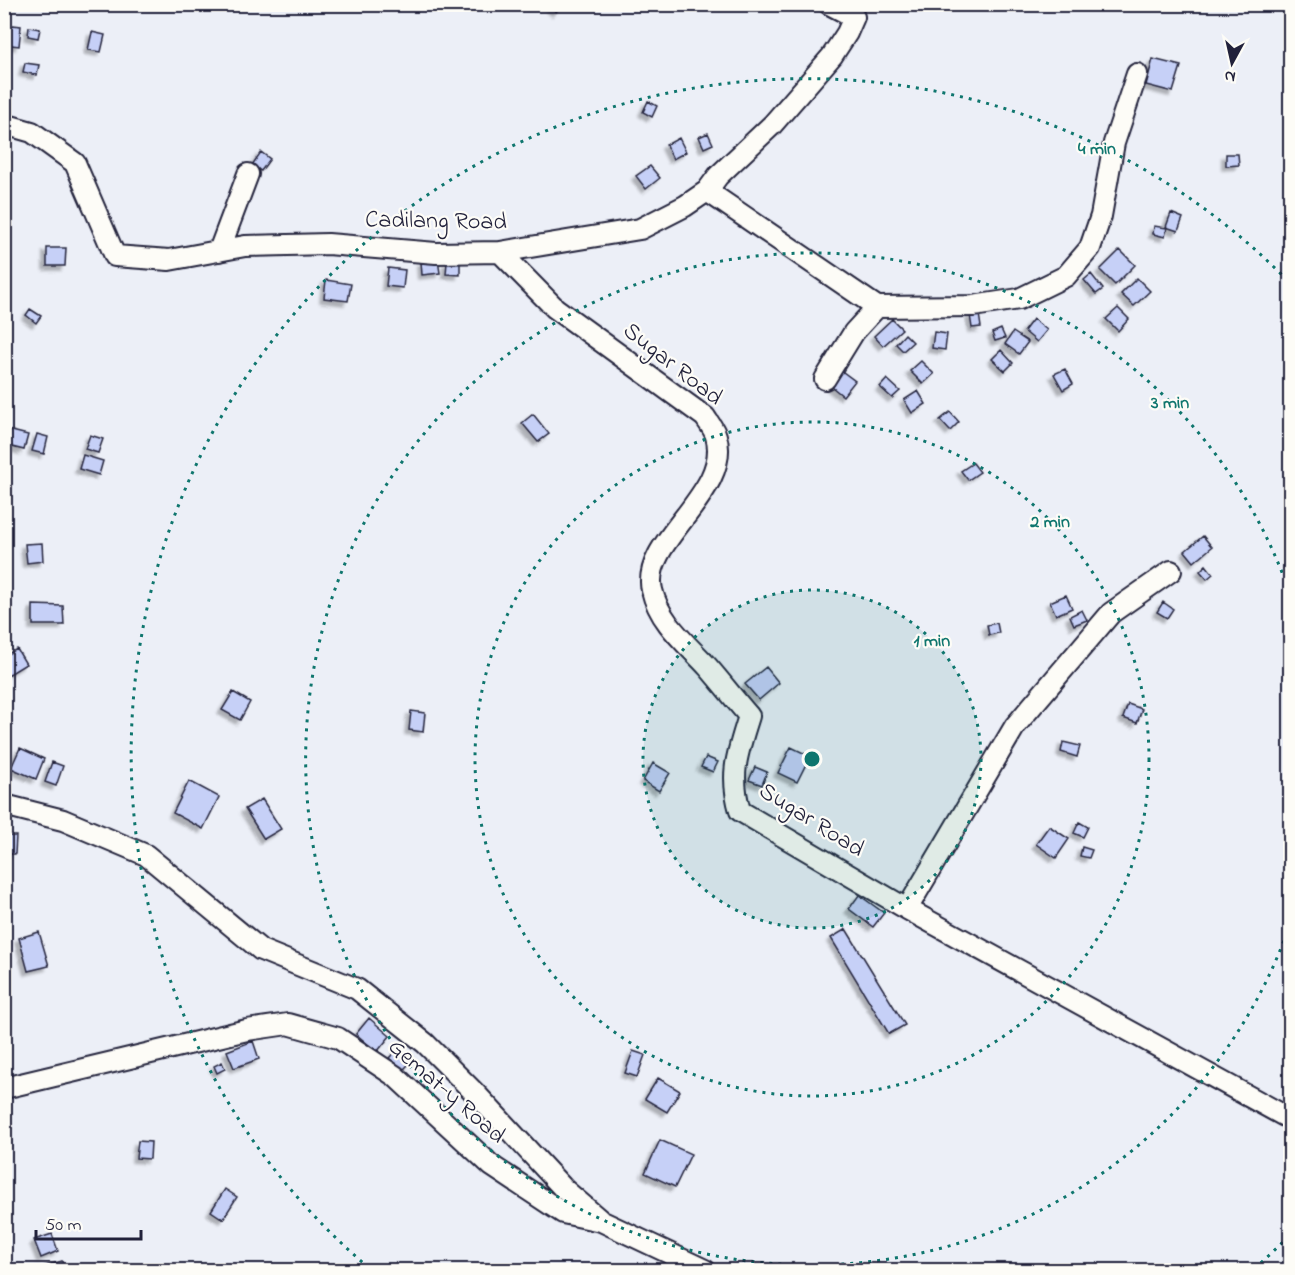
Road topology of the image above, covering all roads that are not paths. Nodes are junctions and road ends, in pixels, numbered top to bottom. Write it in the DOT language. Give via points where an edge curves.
graph roads {
  1 [pos="829,4"];
  2 [pos="856,11"];
  3 [pos="1137,74"];
  4 [pos="4,124"];
  5 [pos="248,174"];
  6 [pos="706,191"];
  7 [pos="219,250"];
  8 [pos="500,252"];
  9 [pos="877,307"];
  10 [pos="825,379"];
  11 [pos="1171,571"];
  12 [pos="4,805"];
  13 [pos="907,909"];
  14 [pos="4,1088"];
  15 [pos="1290,1119"];
  16 [pos="601,1221"];
  17 [pos="705,1270"];
  1 -- 2 [label="street, Cadilang Road"];
  2 -- 6 [label="street, Cadilang Road" via="832,56"];
  3 -- 9 [label="street" via="1114,143 1101,216 1090,248 1066,276 1019,299 974,306"];
  4 -- 7 [label="street, Cadilang Road" via="32,132 75,162 115,256 169,261"];
  5 -- 7 [label="street"];
  6 -- 8 [label="street, Cadilang Road" via="640,229"];
  6 -- 9 [label="street"];
  7 -- 8 [label="street, Cadilang Road" via="328,244 436,253"];
  8 -- 13 [label="street, Sugar Road" via="555,308 705,417 716,435 718,453 707,486 656,557 651,576 662,616 749,716 737,753 733,788 740,811"];
  9 -- 10 [label="street" via="854,332"];
  11 -- 13 [label="street" via="1111,613 1016,726"];
  12 -- 16 [label="street" via="63,820 146,855 261,950 357,989 425,1043 564,1189"];
  13 -- 15 [label="street, Sugar Road"];
  14 -- 16 [label="street, Gemat-y Road" via="247,1030 288,1024 338,1038 395,1076 492,1166 563,1213"];
  16 -- 17 [label="street"];
}
